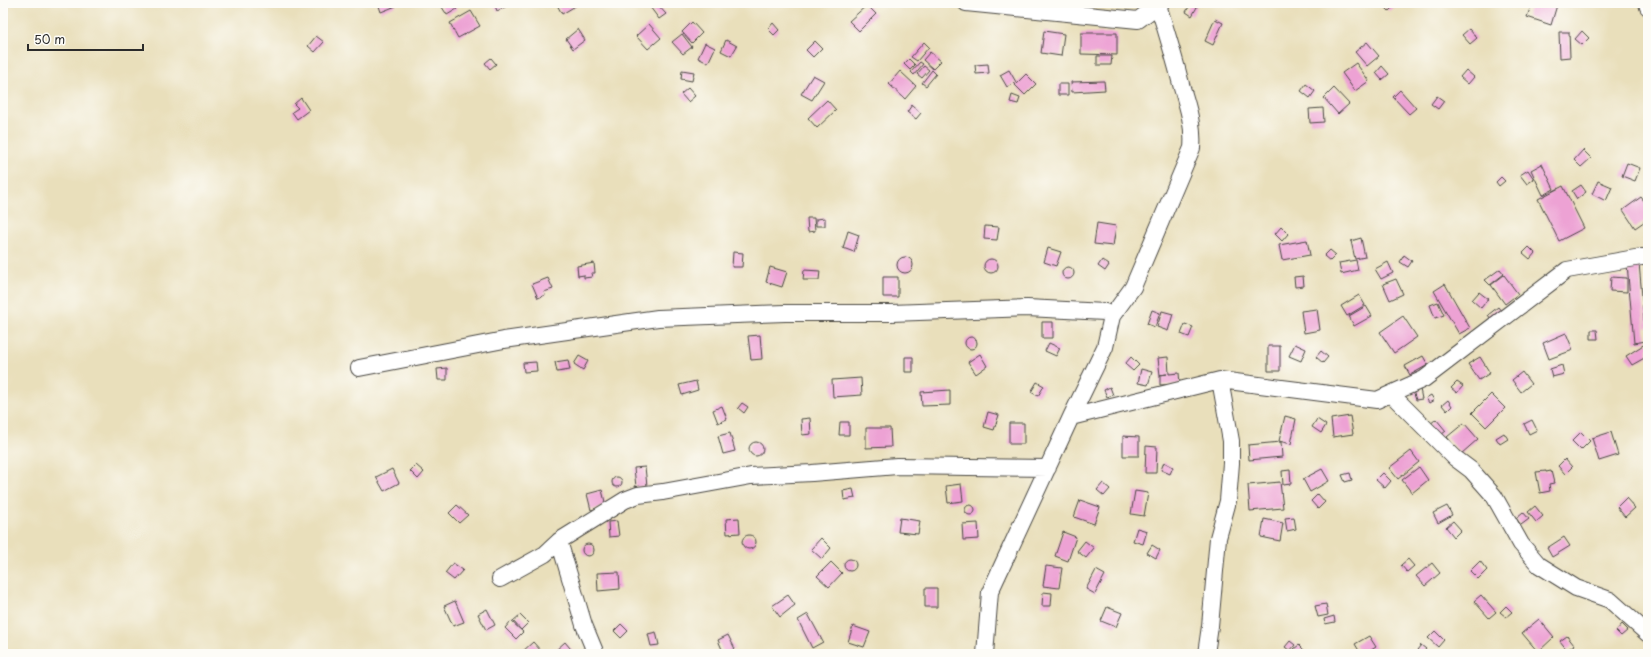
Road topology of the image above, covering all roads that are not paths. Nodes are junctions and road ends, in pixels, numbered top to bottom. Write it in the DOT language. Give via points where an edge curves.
graph roads {
  1 [pos="966,3"];
  2 [pos="1647,3"];
  3 [pos="1160,4"];
  4 [pos="1648,6"];
  5 [pos="1648,257"];
  6 [pos="1112,316"];
  7 [pos="359,368"];
  8 [pos="1220,380"];
  9 [pos="1391,394"];
  10 [pos="1072,416"];
  11 [pos="1048,468"];
  12 [pos="559,541"];
  13 [pos="500,579"];
  14 [pos="1648,634"];
  15 [pos="596,654"];
  16 [pos="985,654"];
  17 [pos="1206,654"];
  1 -- 3 [label="street" via="1138,20"];
  2 -- 4 [label="street"];
  3 -- 6 [label="street" via="1190,116 1192,148 1133,287"];
  5 -- 9 [label="street" via="1641,256 1567,270 1424,379"];
  6 -- 7 [label="street" via="1105,312 1027,308 658,318 504,340"];
  6 -- 10 [label="street" via="1105,347"];
  8 -- 9 [label="street" via="1377,400"];
  8 -- 10 [label="street"];
  8 -- 17 [label="street" via="1231,442 1232,463 1228,501 1218,538"];
  9 -- 14 [label="street" via="1455,458 1471,470 1494,496 1521,544 1539,565 1576,588 1610,600"];
  10 -- 11 [label="street"];
  11 -- 12 [label="street" via="897,466 751,476 638,495 625,500"];
  11 -- 16 [label="street" via="990,592"];
  12 -- 13 [label="street" via="545,554"];
  12 -- 15 [label="street" via="584,625"];
}
